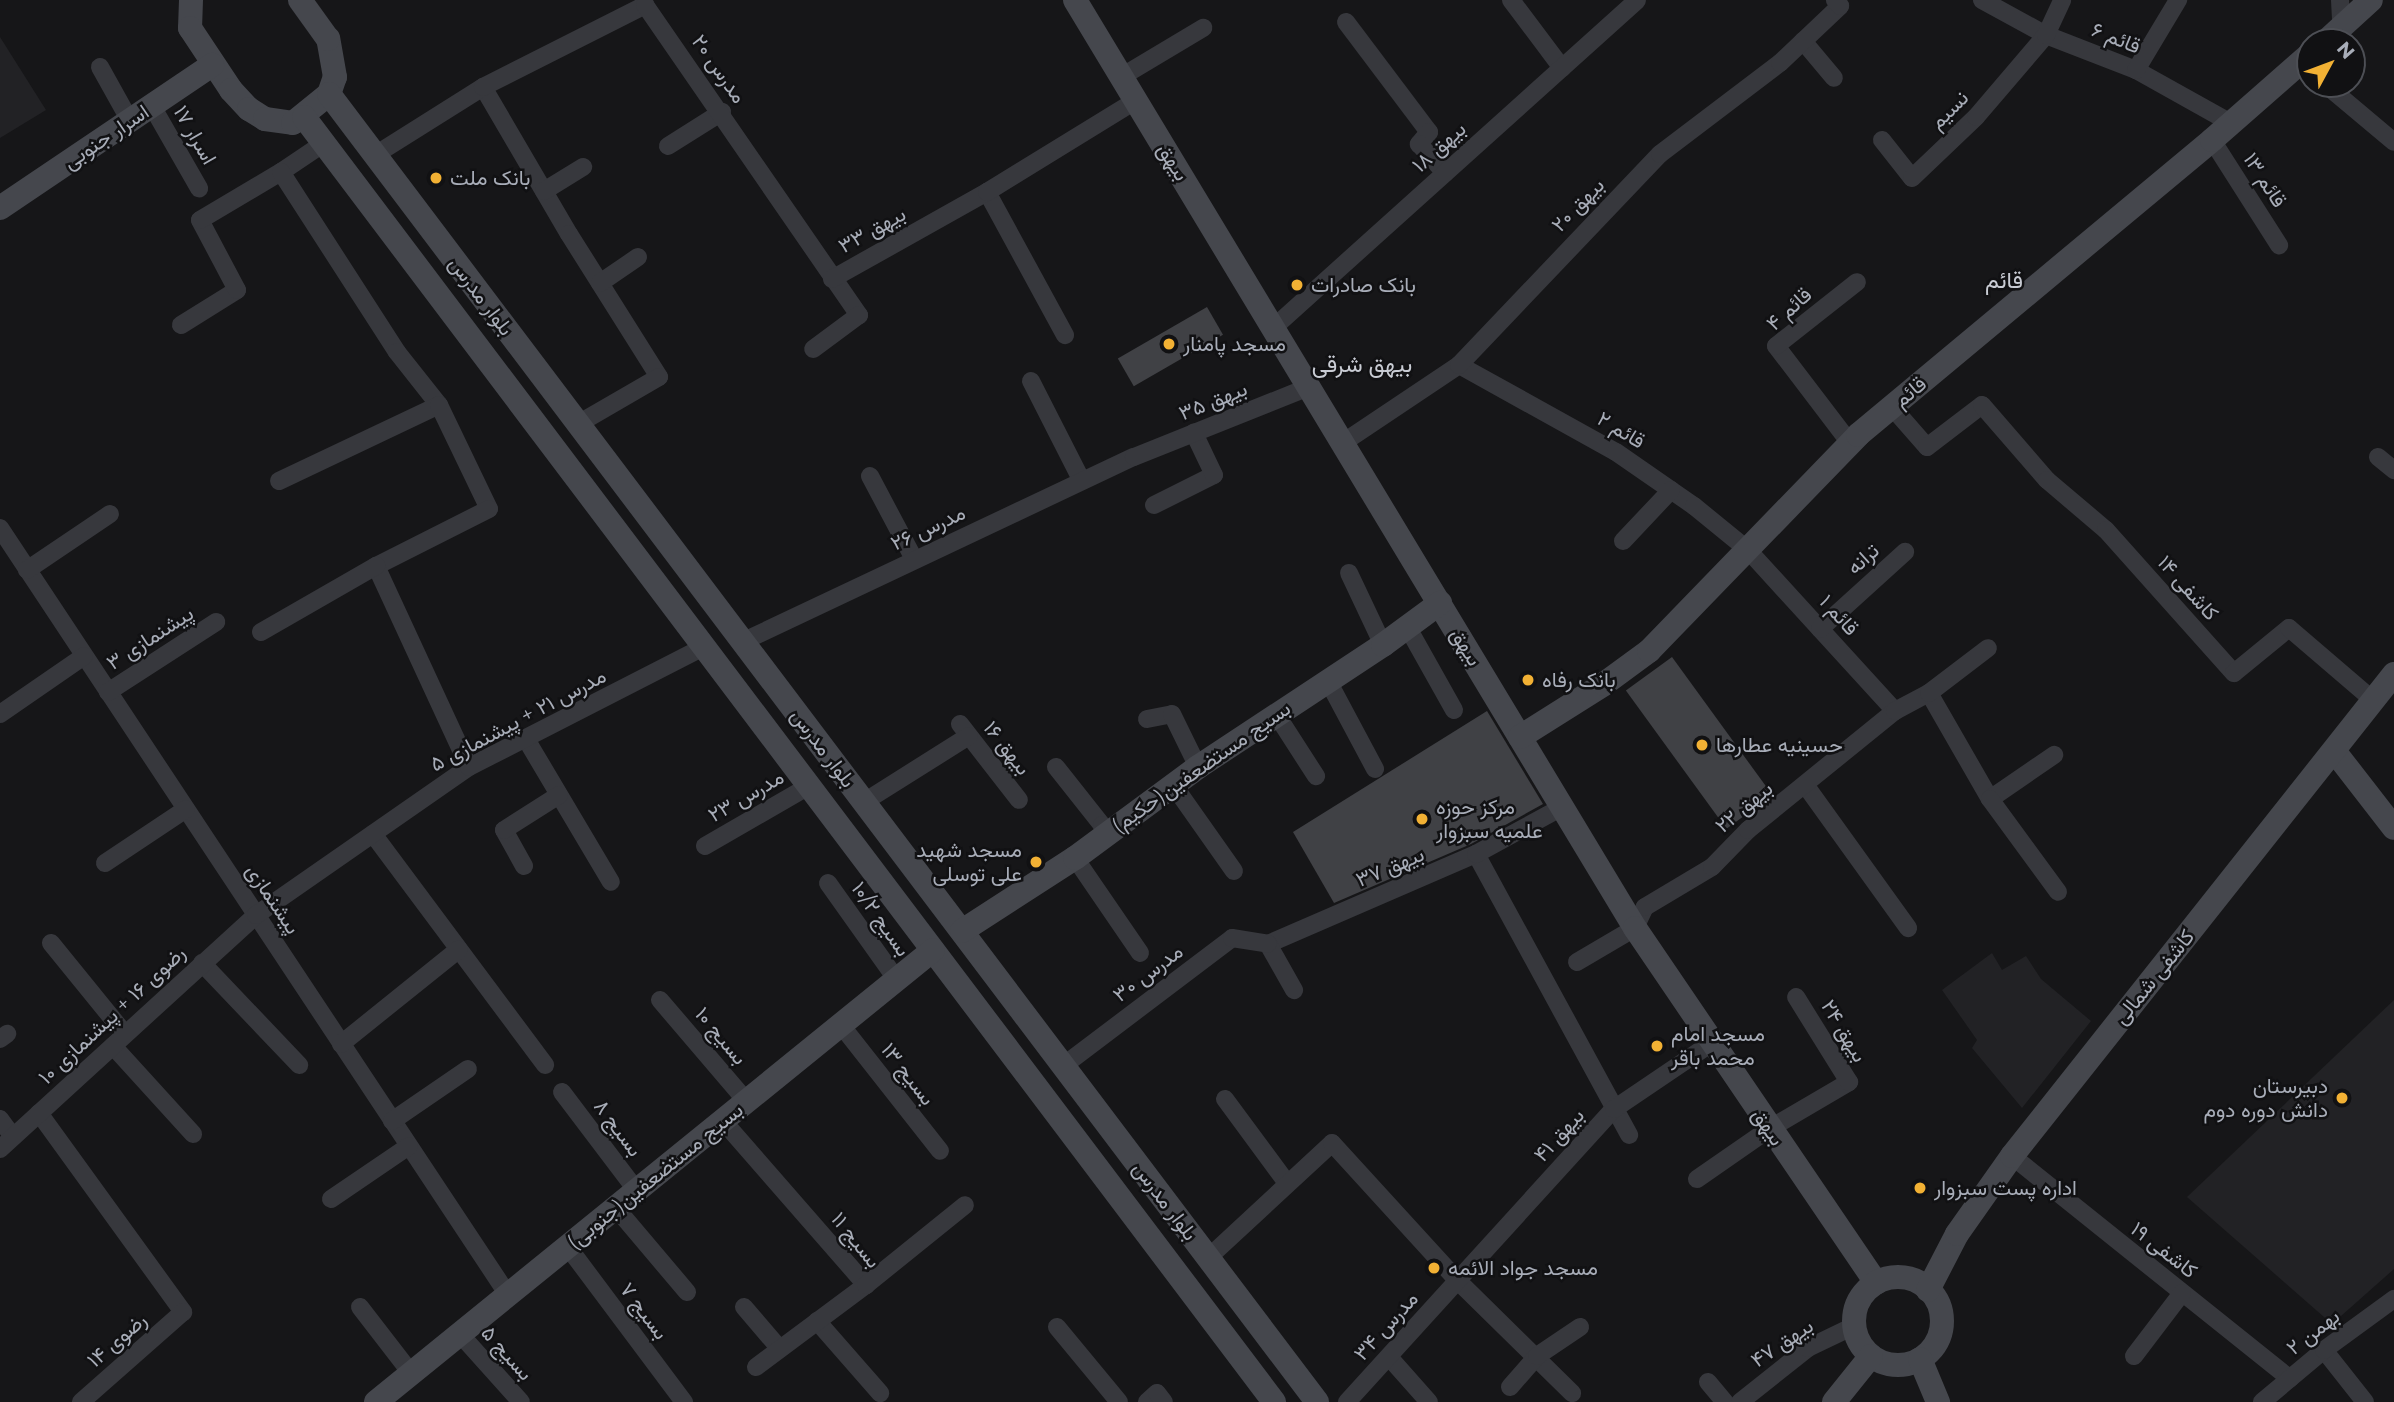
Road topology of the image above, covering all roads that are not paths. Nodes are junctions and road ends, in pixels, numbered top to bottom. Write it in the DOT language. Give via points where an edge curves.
graph roads {
  1 [pos="191,0"];
  2 [pos="1075,0"];
  3 [pos="1511,0"];
  4 [pos="1637,0"];
  5 [pos="1835,0"];
  6 [pos="1982,0"];
  7 [pos="2062,0"];
  8 [pos="2178,0"];
  9 [pos="2340,0"];
  10 [pos="2371,0"];
  11 [pos="312,3"];
  12 [pos="1346,22"];
  13 [pos="2345,26"];
  14 [pos="1203,28"];
  15 [pos="2342,28"];
  16 [pos="2046,35"];
  17 [pos="1803,41"];
  18 [pos="212,65"];
  19 [pos="100,67"];
  20 [pos="1562,68"];
  21 [pos="2136,70"];
  22 [pos="1129,72"];
  23 [pos="2296,72"];
  24 [pos="1834,78"];
  25 [pos="483,88"];
  26 [pos="329,94"];
  27 [pos="2342,98"];
  28 [pos="1135,101"];
  29 [pos="152,106"];
  30 [pos="722,112"];
  31 [pos="304,117"];
  32 [pos="130,121"];
  33 [pos="2231,123"];
  34 [pos="2212,140"];
  35 [pos="1882,141"];
  36 [pos="2394,142"];
  37 [pos="324,143"];
  38 [pos="668,146"];
  39 [pos="375,155"];
  40 [pos="583,167"];
  41 [pos="281,172"];
  42 [pos="1445,173"];
  43 [pos="199,188"];
  44 [pos="544,191"];
  45 [pos="986,192"];
  46 [pos="0,208"];
  47 [pos="2279,245"];
  48 [pos="638,257"];
  49 [pos="832,279"];
  50 [pos="1857,282"];
  51 [pos="600,283"];
  52 [pos="181,325"];
  53 [pos="1272,328"];
  54 [pos="1065,335"];
  55 [pos="813,349"];
  56 [pos="1459,365"];
  57 [pos="1031,381"];
  58 [pos="1309,387"];
  59 [pos="439,405"];
  60 [pos="1892,407"];
  61 [pos="578,424"];
  62 [pos="1194,433"];
  63 [pos="1344,442"];
  64 [pos="1850,443"];
  65 [pos="1135,457"];
  66 [pos="2378,457"];
  67 [pos="2394,470"];
  68 [pos="870,476"];
  69 [pos="279,481"];
  70 [pos="1082,481"];
  71 [pos="1671,490"];
  72 [pos="1154,505"];
  73 [pos="110,514"];
  74 [pos="0,528"];
  75 [pos="1623,541"];
  76 [pos="1748,550"];
  77 [pos="1905,552"];
  78 [pos="914,559"];
  79 [pos="376,566"];
  80 [pos="27,570"];
  81 [pos="1349,573"];
  82 [pos="1440,603"];
  83 [pos="216,622"];
  84 [pos="1408,628"];
  85 [pos="1820,629"];
  86 [pos="261,632"];
  87 [pos="742,642"];
  88 [pos="1383,645"];
  89 [pos="704,647"];
  90 [pos="1988,648"];
  91 [pos="84,656"];
  92 [pos="2394,674"];
  93 [pos="1327,679"];
  94 [pos="108,692"];
  95 [pos="1929,693"];
  96 [pos="2372,700"];
  97 [pos="1454,710"];
  98 [pos="1895,711"];
  99 [pos="0,714"];
  100 [pos="1276,714"];
  101 [pos="1147,719"];
  102 [pos="1520,737"];
  103 [pos="526,739"];
  104 [pos="819,743"];
  105 [pos="2335,752"];
  106 [pos="2054,755"];
  107 [pos="794,766"];
  108 [pos="1056,766"];
  109 [pos="469,767"];
  110 [pos="1199,767"];
  111 [pos="1375,769"];
  112 [pos="1316,776"];
  113 [pos="809,786"];
  114 [pos="1174,786"];
  115 [pos="1806,786"];
  116 [pos="559,795"];
  117 [pos="1990,799"];
  118 [pos="1019,800"];
  119 [pos="864,802"];
  120 [pos="1563,806"];
  121 [pos="186,809"];
  122 [pos="2394,828"];
  123 [pos="373,834"];
  124 [pos="1105,835"];
  125 [pos="705,846"];
  126 [pos="1476,854"];
  127 [pos="1075,858"];
  128 [pos="105,863"];
  129 [pos="524,866"];
  130 [pos="1234,871"];
  131 [pos="611,883"];
  132 [pos="828,883"];
  133 [pos="2058,892"];
  134 [pos="256,915"];
  135 [pos="1635,928"];
  136 [pos="1908,928"];
  137 [pos="962,931"];
  138 [pos="51,943"];
  139 [pos="1268,944"];
  140 [pos="458,949"];
  141 [pos="933,950"];
  142 [pos="1140,953"];
  143 [pos="1577,962"];
  144 [pos="202,963"];
  145 [pos="897,980"];
  146 [pos="1294,990"];
  147 [pos="1796,997"];
  148 [pos="660,1000"];
  149 [pos="841,1025"];
  150 [pos="119,1040"];
  151 [pos="1713,1042"];
  152 [pos="341,1044"];
  153 [pos="299,1065"];
  154 [pos="545,1065"];
  155 [pos="1063,1066"];
  156 [pos="468,1069"];
  157 [pos="562,1092"];
  158 [pos="1225,1099"];
  159 [pos="747,1102"];
  160 [pos="1614,1109"];
  161 [pos="38,1113"];
  162 [pos="0,1119"];
  163 [pos="392,1121"];
  164 [pos="723,1121"];
  165 [pos="1111,1129"];
  166 [pos="1769,1129"];
  167 [pos="193,1134"];
  168 [pos="1629,1135"];
  169 [pos="6,1143"];
  170 [pos="409,1146"];
  171 [pos="1084,1150"];
  172 [pos="940,1151"];
  173 [pos="2012,1156"];
  174 [pos="1697,1180"];
  175 [pos="1287,1183"];
  176 [pos="637,1191"];
  177 [pos="331,1199"];
  178 [pos="965,1205"];
  179 [pos="615,1208"];
  180 [pos="568,1247"];
  181 [pos="1208,1258"];
  182 [pos="1458,1281"];
  183 [pos="1876,1283"];
  184 [pos="866,1285"];
  185 [pos="1928,1290"];
  186 [pos="687,1292"];
  187 [pos="2182,1293"];
  188 [pos="508,1295"];
  189 [pos="2394,1299"];
  190 [pos="359,1307"];
  191 [pos="744,1307"];
  192 [pos="817,1321"];
  193 [pos="1854,1326"];
  194 [pos="1057,1327"];
  195 [pos="1580,1327"];
  196 [pos="460,1334"];
  197 [pos="780,1349"];
  198 [pos="2324,1350"];
  199 [pos="1389,1356"];
  200 [pos="1537,1356"];
  201 [pos="1871,1356"];
  202 [pos="2134,1356"];
  203 [pos="1920,1359"];
  204 [pos="756,1367"];
  205 [pos="411,1373"];
  206 [pos="2290,1379"];
  207 [pos="1708,1382"];
  208 [pos="1510,1387"];
  209 [pos="880,1393"];
  210 [pos="1572,1394"];
  211 [pos="1843,1398"];
  212 [pos="81,1402"];
  213 [pos="376,1402"];
  214 [pos="521,1402"];
  215 [pos="684,1402"];
  216 [pos="1119,1402"];
  217 [pos="1147,1402"];
  218 [pos="1164,1402"];
  219 [pos="1274,1402"];
  220 [pos="1317,1402"];
  221 [pos="1347,1402"];
  222 [pos="1429,1402"];
  223 [pos="1725,1402"];
  224 [pos="1740,1402"];
  225 [pos="1938,1402"];
  226 [pos="2262,1402"];
  227 [pos="2365,1402"];
  1 -- 18 [label="main road" via="190,28"];
  2 -- 22 [label="main road, بیهق"];
  3 -- 20 [label="street"];
  4 -- 20 [label="street, بیهق ۱۸"];
  5 -- 17 [label="street, بیهق ۲۰" via="1840,6"];
  6 -- 16 [label="street, قائم ۶"];
  7 -- 16 [label="street"];
  8 -- 21 [label="street"];
  9 -- 13 [label="street"];
  10 -- 13 [label="main road"];
  11 -- 26 [label="main road" via="332,51 335,77"];
  12 -- 42 [label="street" via="1429,132 1419,144"];
  13 -- 15 [label="main road"];
  14 -- 22 [label="street"];
  16 -- 21 [label="street, قائم ۶"];
  16 -- 35 [label="street, نسیم" via="1976,117 1912,178"];
  17 -- 24 [label="street"];
  17 -- 56 [label="street, بیهق ۲۰" via="1660,154"];
  18 -- 29 [label="main road, اسرار جنوبی"];
  18 -- 31 [label="main road" via="249,109 265,119 293,123"];
  19 -- 32 [label="street"];
  20 -- 42 [label="street, بیهق ۱۸"];
  21 -- 33 [label="street, قائم ۶"];
  22 -- 28 [label="main road, بیهق"];
  23 -- 33 [label="main road, قائم"];
  25 -- 30 [label="street, مدرس ۲۰" via="645,5"];
  25 -- 39 [label="street, مدرس ۲۰"];
  25 -- 44 [label="street"];
  26 -- 31 [label="main road"];
  26 -- 39 [label="main road, بلوار مدرس"];
  27 -- 36 [label="street"];
  28 -- 45 [label="street, بیهق ۳۳"];
  28 -- 53 [label="main road, بیهق"];
  29 -- 32 [label="main road, اسرار جنوبی"];
  29 -- 43 [label="street, اسرار ۱۷"];
  30 -- 38 [label="street"];
  30 -- 49 [label="street, مدرس ۲۰"];
  31 -- 37 [label="main road, بلوار مدرس"];
  32 -- 46 [label="main road, اسرار جنوبی"];
  33 -- 34 [label="main road, قائم"];
  34 -- 47 [label="street, قائم ۱۳"];
  34 -- 60 [label="main road, قائم"];
  37 -- 41 [label="street"];
  37 -- 89 [label="main road, بلوار مدرس"];
  39 -- 61 [label="main road, بلوار مدرس"];
  40 -- 44 [label="street"];
  41 -- 52 [label="street" via="200,220 237,290"];
  41 -- 59 [label="street" via="397,352"];
  42 -- 53 [label="street, بیهق ۱۸"];
  44 -- 51 [label="street"];
  45 -- 49 [label="street, بیهق ۳۳"];
  45 -- 54 [label="street"];
  48 -- 51 [label="street"];
  49 -- 55 [label="street, بیهق ۳۳" via="859,315"];
  50 -- 64 [label="street, قائم ۴" via="1776,346"];
  51 -- 61 [label="street" via="659,377"];
  53 -- 58 [label="main road, بیهق"];
  56 -- 63 [label="street, بیهق ۲۰"];
  56 -- 71 [label="street, قائم ۲" via="1616,452"];
  57 -- 70 [label="street"];
  58 -- 62 [label="street, بیهق ۳۵"];
  58 -- 63 [label="main road, بیهق"];
  59 -- 69 [label="street"];
  59 -- 79 [label="street" via="489,509"];
  60 -- 64 [label="main road, قائم"];
  60 -- 96 [label="street, کاشفی ۱۴" via="1927,447 1982,405 2047,480 2106,530 2234,673 2289,628"];
  61 -- 87 [label="main road, بلوار مدرس"];
  62 -- 65 [label="street, بیهق ۳۵"];
  62 -- 72 [label="street" via="1214,475"];
  63 -- 82 [label="main road, بیهق"];
  64 -- 76 [label="main road, قائم"];
  65 -- 70 [label="street, مدرس ۲۶"];
  66 -- 67 [label="street"];
  68 -- 78 [label="street"];
  70 -- 78 [label="street, مدرس ۲۶"];
  71 -- 75 [label="street"];
  71 -- 76 [label="street, قائم ۲"];
  73 -- 80 [label="street"];
  74 -- 80 [label="street, پیشنمازی"];
  76 -- 85 [label="street, قائم ۱"];
  76 -- 102 [label="main road, قائم" via="1649,651"];
  77 -- 85 [label="street, ترانه"];
  78 -- 87 [label="street, مدرس ۲۶"];
  79 -- 86 [label="street"];
  79 -- 109 [label="street"];
  80 -- 91 [label="street, پیشنمازی"];
  81 -- 88 [label="street"];
  82 -- 84 [label="main road, بسیج مستضعفین(حکیم)"];
  82 -- 102 [label="main road, بیهق"];
  83 -- 94 [label="street, پیشنمازی ۳"];
  84 -- 88 [label="main road, بسیج مستضعفین(حکیم)"];
  84 -- 97 [label="street"];
  85 -- 98 [label="street, قائم ۱"];
  87 -- 104 [label="main road, بلوار مدرس"];
  88 -- 93 [label="main road, بسیج مستضعفین(حکیم)"];
  89 -- 103 [label="street, مدرس ۲۱ + پیشنمازی ۵"];
  89 -- 107 [label="main road, بلوار مدرس"];
  90 -- 95 [label="street, بیهق ۲۲"];
  91 -- 94 [label="street, پیشنمازی"];
  91 -- 99 [label="street"];
  92 -- 96 [label="main road, کاشفی شمالی"];
  93 -- 100 [label="main road, بسیج مستضعفین(حکیم)"];
  93 -- 111 [label="street"];
  94 -- 121 [label="street, پیشنمازی"];
  95 -- 98 [label="street, بیهق ۲۲"];
  95 -- 117 [label="street"];
  96 -- 105 [label="main road, کاشفی شمالی"];
  98 -- 115 [label="street, بیهق ۲۲"];
  100 -- 110 [label="main road, بسیج مستضعفین(حکیم)"];
  100 -- 112 [label="street"];
  101 -- 110 [label="street" via="1172,714"];
  102 -- 120 [label="main road, بیهق"];
  103 -- 109 [label="street, مدرس ۲۱ + پیشنمازی ۵"];
  103 -- 116 [label="street"];
  104 -- 107 [label="main road"];
  104 -- 119 [label="main road, بلوار مدرس"];
  105 -- 122 [label="main road"];
  105 -- 173 [label="main road, کاشفی شمالی"];
  106 -- 117 [label="street"];
  107 -- 113 [label="main road, بلوار مدرس"];
  108 -- 124 [label="street"];
  109 -- 123 [label="street, مدرس ۲۱ + پیشنمازی ۵"];
  110 -- 114 [label="main road, بسیج مستضعفین(حکیم)"];
  113 -- 125 [label="street, مدرس ۲۳"];
  113 -- 141 [label="main road, بلوار مدرس"];
  114 -- 124 [label="main road, بسیج مستضعفین(حکیم)"];
  114 -- 130 [label="street"];
  115 -- 135 [label="street, بیهق ۲۲" via="1748,830 1712,867 1645,907"];
  115 -- 136 [label="street"];
  116 -- 129 [label="street" via="504,830"];
  116 -- 131 [label="street"];
  117 -- 133 [label="street"];
  118 -- 119 [label="street, بیهق ۱۶" via="965,730"];
  119 -- 137 [label="main road, بلوار مدرس"];
  120 -- 126 [label="street, بیهق ۳۷"];
  120 -- 135 [label="main road, بیهق"];
  121 -- 128 [label="street"];
  121 -- 134 [label="street, پیشنمازی"];
  123 -- 134 [label="street, مدرس ۲۱ + پیشنمازی ۵"];
  123 -- 140 [label="street"];
  124 -- 127 [label="main road, بسیج مستضعفین(حکیم)"];
  126 -- 139 [label="street, بیهق ۳۷"];
  126 -- 160 [label="street"];
  127 -- 137 [label="main road, بسیج مستضعفین(حکیم)"];
  127 -- 142 [label="street"];
  132 -- 145 [label="street, بسیج ۱۰/۲"];
  134 -- 144 [label="street, رضوی ۱۶ + پیشنمازی ۱۰"];
  134 -- 152 [label="street, پیشنمازی"];
  135 -- 143 [label="street"];
  135 -- 151 [label="main road, بیهق"];
  137 -- 155 [label="main road, بلوار مدرس"];
  138 -- 150 [label="street"];
  139 -- 146 [label="street"];
  139 -- 155 [label="street, مدرس ۳۰" via="1232,938"];
  140 -- 152 [label="street"];
  140 -- 154 [label="street"];
  141 -- 145 [label="main road, بسیج مستضعفین(جنوبی)"];
  141 -- 171 [label="main road, بلوار مدرس"];
  144 -- 150 [label="street, رضوی ۱۶ + پیشنمازی ۱۰"];
  144 -- 153 [label="street"];
  145 -- 149 [label="main road, بسیج مستضعفین(جنوبی)"];
  147 -- 166 [label="street, بیهق ۲۴" via="1849,1082"];
  148 -- 159 [label="street, بسیج ۱۰"];
  149 -- 159 [label="main road, بسیج مستضعفین(جنوبی)"];
  149 -- 172 [label="street, بسیج ۱۳"];
  150 -- 161 [label="street, رضوی ۱۶ + پیشنمازی ۱۰"];
  150 -- 167 [label="street"];
  151 -- 160 [label="street, بیهق ۴۱"];
  151 -- 166 [label="main road, بیهق"];
  152 -- 163 [label="street, پیشنمازی"];
  155 -- 165 [label="main road, بلوار مدرس"];
  156 -- 163 [label="street"];
  157 -- 176 [label="street, بسیج ۸"];
  158 -- 175 [label="street"];
  159 -- 164 [label="main road, بسیج مستضعفین(جنوبی)"];
  160 -- 168 [label="street"];
  160 -- 182 [label="street, بیهق ۴۱"];
  161 -- 169 [label="street, رضوی ۱۶ + پیشنمازی ۱۰"];
  161 -- 212 [label="street, رضوی ۱۴" via="183,1312"];
  162 -- 169 [label="street"];
  163 -- 170 [label="street, پیشنمازی"];
  164 -- 176 [label="main road, بسیج مستضعفین(جنوبی)"];
  164 -- 184 [label="street, بسیج ۱۱"];
  165 -- 171 [label="main road"];
  165 -- 181 [label="main road, بلوار مدرس"];
  166 -- 174 [label="street"];
  166 -- 183 [label="main road, بیهق"];
  170 -- 177 [label="street"];
  170 -- 188 [label="street, پیشنمازی"];
  171 -- 219 [label="main road, بلوار مدرس"];
  173 -- 185 [label="main road, کاشفی شمالی" via="1957,1234"];
  173 -- 187 [label="street, کاشفی ۱۹"];
  175 -- 181 [label="street"];
  175 -- 182 [label="street" via="1332,1143"];
  176 -- 179 [label="main road, بسیج مستضعفین(جنوبی)"];
  178 -- 184 [label="street"];
  179 -- 180 [label="main road, بسیج مستضعفین(جنوبی)"];
  179 -- 186 [label="street"];
  180 -- 188 [label="main road, بسیج مستضعفین(جنوبی)"];
  180 -- 215 [label="street, بسیج ۷"];
  181 -- 220 [label="main road, بلوار مدرس"];
  182 -- 199 [label="street, مدرس ۳۴"];
  182 -- 200 [label="street"];
  183 -- 185 [label="main road" via="1901,1277"];
  183 -- 193 [label="main road" via="1858,1301"];
  184 -- 192 [label="street, بسیج ۱۱"];
  185 -- 203 [label="main road" via="1940,1308 1942,1323 1939,1337"];
  187 -- 202 [label="street"];
  187 -- 206 [label="street, کاشفی ۱۹"];
  188 -- 196 [label="main road, بسیج مستضعفین(جنوبی)"];
  189 -- 198 [label="street, بهمن ۲"];
  190 -- 205 [label="street"];
  191 -- 197 [label="street"];
  192 -- 197 [label="street, بسیج ۱۱"];
  192 -- 209 [label="street"];
  193 -- 201 [label="main road"];
  193 -- 224 [label="street, بیهق ۴۷" via="1808,1348"];
  194 -- 216 [label="street"];
  195 -- 200 [label="street"];
  196 -- 205 [label="main road, بسیج مستضعفین(جنوبی)"];
  196 -- 214 [label="street, بسیج ۵"];
  197 -- 204 [label="street, بسیج ۱۱"];
  198 -- 206 [label="street, بهمن ۲"];
  198 -- 227 [label="street"];
  199 -- 221 [label="street, مدرس ۳۴"];
  199 -- 222 [label="street"];
  200 -- 208 [label="street"];
  200 -- 210 [label="street"];
  201 -- 203 [label="main road" via="1895,1365"];
  201 -- 211 [label="main road"];
  203 -- 225 [label="main road"];
  205 -- 213 [label="main road, بسیج مستضعفین(جنوبی)"];
  206 -- 226 [label="street, بهمن ۲"];
  207 -- 223 [label="street"];
  217 -- 218 [label="street" via="1157,1393"];
}
